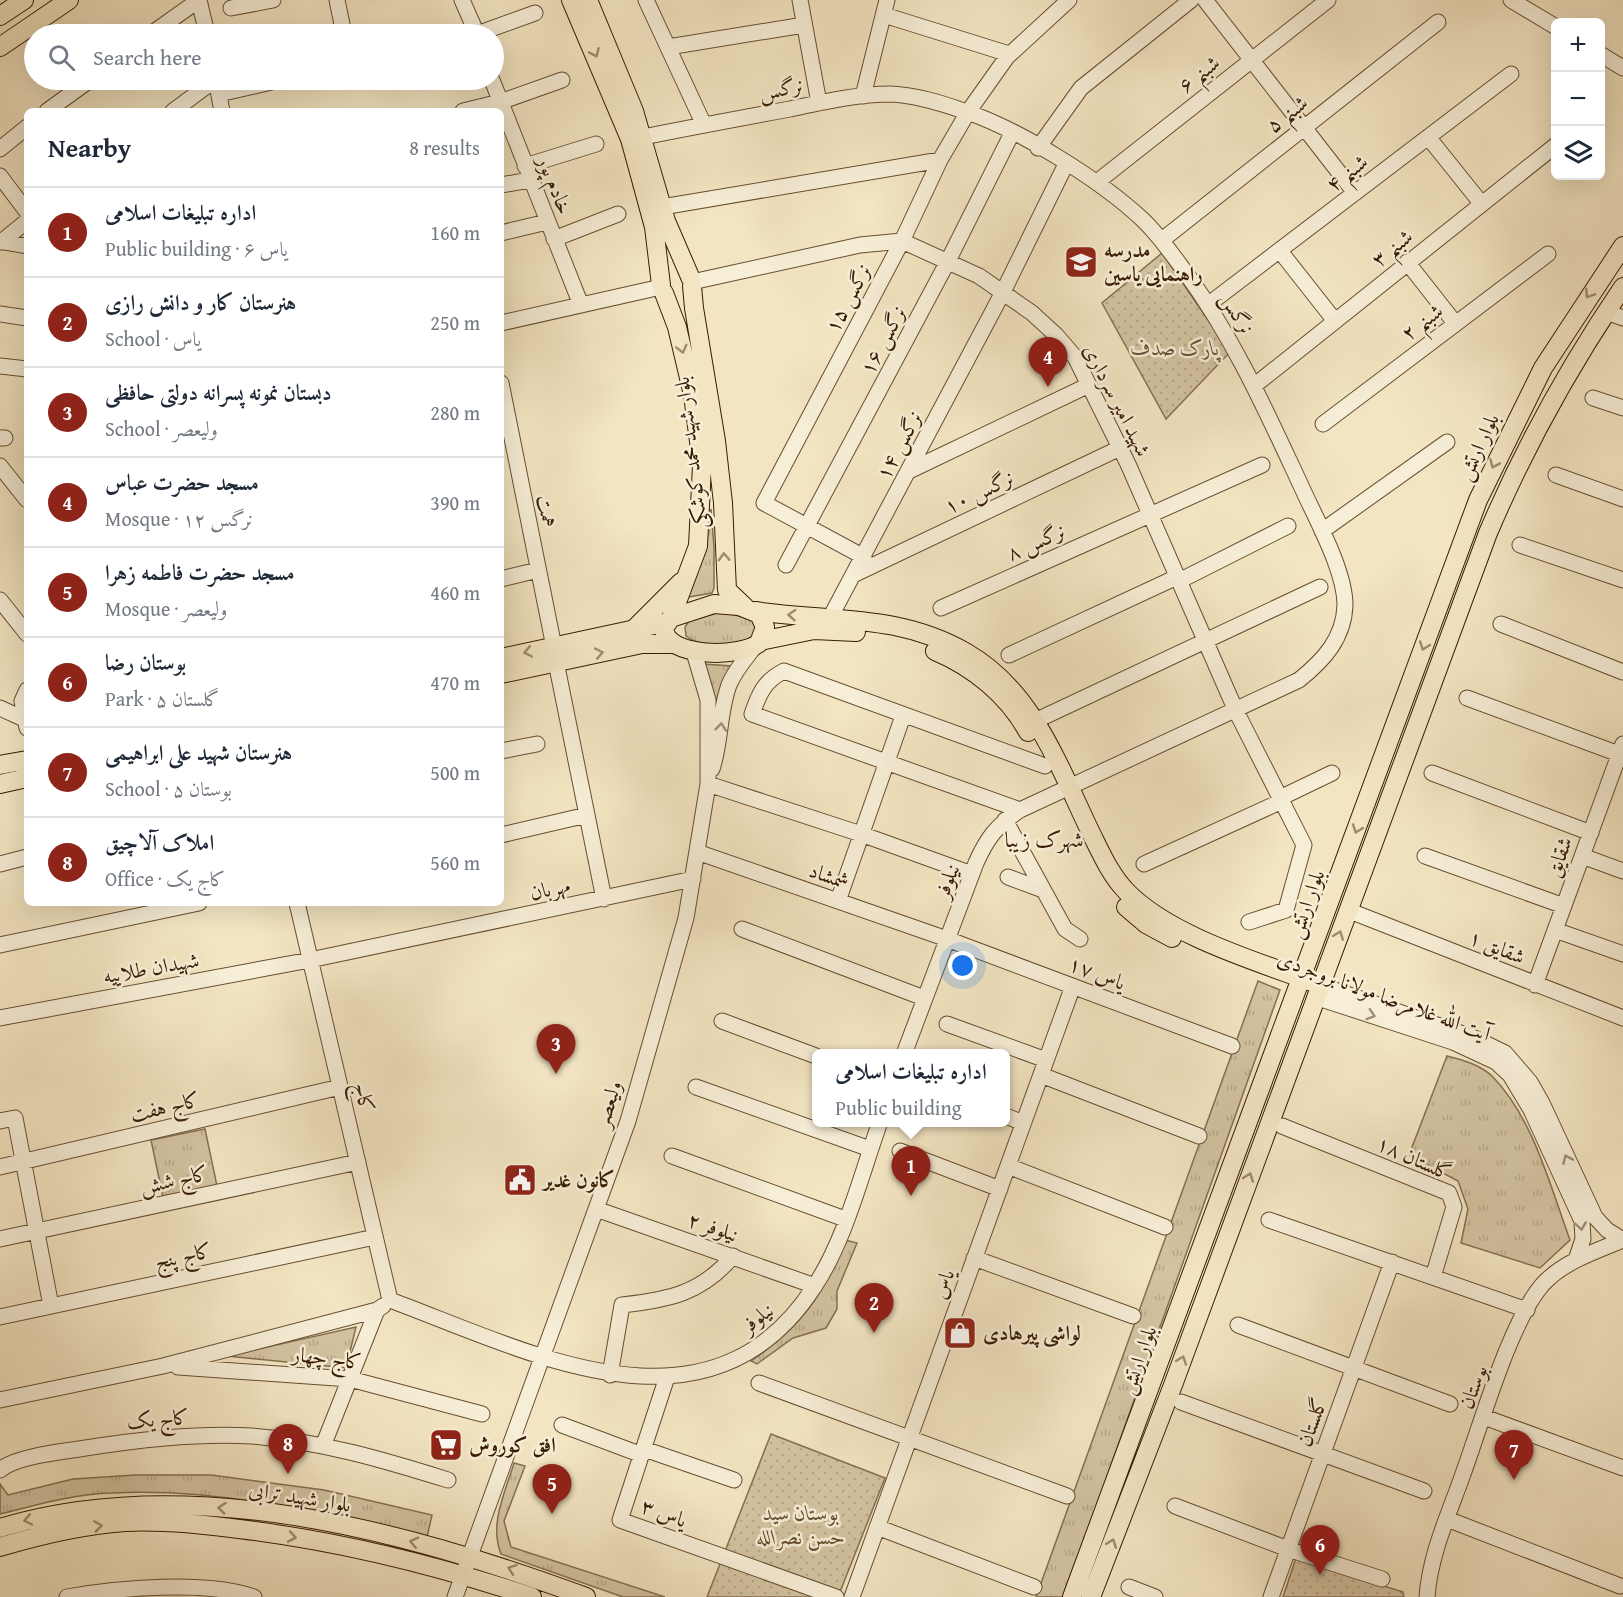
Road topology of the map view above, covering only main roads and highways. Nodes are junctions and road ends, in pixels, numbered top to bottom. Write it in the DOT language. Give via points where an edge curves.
graph roads {
  1 [pos="24,0"];
  2 [pos="69,0"];
  3 [pos="571,0"];
  4 [pos="588,0"];
  5 [pos="0,16"];
  6 [pos="34,24"];
  7 [pos="24,31"];
  8 [pos="0,47"];
  9 [pos="1623,246"];
  10 [pos="692,282"];
  11 [pos="1623,287"];
  12 [pos="662,288"];
  13 [pos="1614,315"];
  14 [pos="684,579"];
  15 [pos="750,609"];
  16 [pos="670,620"];
  17 [pos="831,622"];
  18 [pos="633,630"];
  19 [pos="758,643"];
  20 [pos="673,644"];
  21 [pos="555,654"];
  22 [pos="504,658"];
  23 [pos="504,673"];
  24 [pos="24,761"];
  25 [pos="0,765"];
  26 [pos="24,779"];
  27 [pos="0,784"];
  28 [pos="1064,791"];
  29 [pos="1309,988"];
  30 [pos="1150,1392"];
  31 [pos="1174,1400"];
  32 [pos="0,1527"];
  33 [pos="0,1547"];
  34 [pos="532,1597"];
  35 [pos="586,1597"];
  36 [pos="1072,1597"];
  37 [pos="1091,1597"];
  1 -- 5 [label="main road"];
  2 -- 6 [label="main road"];
  3 -- 12 [label="main road, بلوار شهید محمد کوشکی, one-way" via="630,139 654,227"];
  4 -- 10 [label="main road, بلوار شهید محمد کوشکی" via="621,75 662,207"];
  7 -- 8 [label="main road"];
  9 -- 29 [label="main road, بلوار ارتش, one-way" via="1543,368 1478,500"];
  10 -- 12 [label="main road" via="689,295 681,300 671,299"];
  10 -- 12 [label="main road" via="686,272 676,269 667,272"];
  15 -- 10 [label="main road, بلوار شهید محمد کوشکی, one-way" via="727,590 723,503"];
  11 -- 13 [label="main road, بلوار ارتش"];
  12 -- 14 [label="main road, بلوار شهید محمد کوشکی, one-way" via="677,327 693,395 702,465 698,546"];
  29 -- 13 [label="main road, بلوار ارتش, one-way" via="1519,460 1561,384"];
  14 -- 16 [label="main road, بلوار شهید محمد کوشکی"];
  14 -- 18 [label="main road"];
  15 -- 16 [label="main road" via="714,604"];
  17 -- 15 [label="main road, آیت الله غلامرضا مولانا بروجردی, one-way"];
  15 -- 19 [label="main road" via="764,623"];
  16 -- 18 [label="main road"];
  16 -- 20 [label="main road" via="664,632"];
  17 -- 19 [label="main road, آیت الله غلامرضا مولانا بروجردی"];
  17 -- 28 [label="main road, آیت الله غلامرضا مولانا بروجردی" via="926,647 987,682 1009,703"];
  17 -- 28 [label="main road, آیت الله غلامرضا مولانا بروجردی" via="904,628 960,649 1009,686 1035,721"];
  18 -- 21 [label="main road"];
  19 -- 20 [label="main road" via="731,653"];
  21 -- 20 [label="main road, one-way"];
  21 -- 22 [label="main road, one-way"];
  21 -- 23 [label="main road"];
  24 -- 25 [label="main road"];
  26 -- 27 [label="main road"];
  28 -- 29 [label="main road, آیت الله غلامرضا مولانا بروجردی" via="1080,824 1118,882 1150,911 1178,928"];
  29 -- 30 [label="main road, بلوار ارتش"];
  31 -- 29 [label="main road, بلوار ارتش, one-way"];
  30 -- 31 [label="main road"];
  30 -- 36 [label="main road, بلوار ارتش"];
  37 -- 31 [label="main road, بلوار ارتش, one-way"];
  35 -- 32 [label="main road, بلوار شهید ترابی, one-way" via="471,1556 269,1513 192,1505 124,1504 76,1509"];
  33 -- 34 [label="main road, بلوار شهید ترابی, one-way" via="80,1528 126,1522 190,1523 355,1547"];
}
